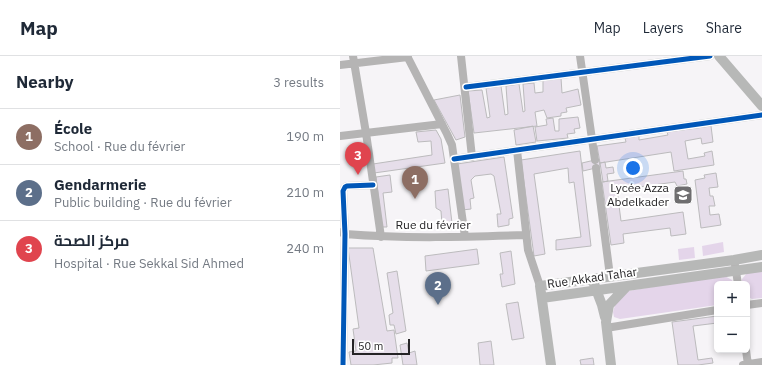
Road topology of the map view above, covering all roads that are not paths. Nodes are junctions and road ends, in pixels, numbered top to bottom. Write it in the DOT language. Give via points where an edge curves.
graph roads {
  1 [pos="408,56"];
  2 [pos="461,56"];
  3 [pos="580,56"];
  4 [pos="710,56"];
  5 [pos="719,56"];
  6 [pos="354,60"];
  7 [pos="340,65"];
  8 [pos="582,71"];
  9 [pos="466,87"];
  10 [pos="762,106"];
  11 [pos="762,115"];
  12 [pos="442,124"];
  13 [pos="366,133"];
  14 [pos="340,136"];
  15 [pos="593,139"];
  16 [pos="517,150"];
  17 [pos="472,156"];
  18 [pos="454,159"];
  19 [pos="373,185"];
  20 [pos="342,233"];
  21 [pos="526,235"];
  22 [pos="380,237"];
  23 [pos="465,237"];
  24 [pos="762,255"];
  25 [pos="734,260"];
  26 [pos="762,266"];
  27 [pos="736,270"];
  28 [pos="610,276"];
  29 [pos="591,280"];
  30 [pos="738,281"];
  31 [pos="540,286"];
  32 [pos="627,286"];
  33 [pos="612,288"];
  34 [pos="598,290"];
  35 [pos="542,298"];
  36 [pos="762,303"];
  37 [pos="609,305"];
  38 [pos="750,305"];
  39 [pos="342,307"];
  40 [pos="714,310"];
  41 [pos="606,325"];
  42 [pos="746,353"];
  43 [pos="762,362"];
  44 [pos="342,364"];
  45 [pos="551,365"];
  46 [pos="611,365"];
  47 [pos="746,365"];
  1 -- 6 [label="street"];
  1 -- 12 [label="street"];
  2 -- 9 [label="street"];
  3 -- 8 [label="street"];
  4 -- 8 [label="street"];
  5 -- 10 [label="main road"];
  6 -- 7 [label="street"];
  6 -- 13 [label="street"];
  8 -- 9 [label="street"];
  8 -- 15 [label="street"];
  9 -- 17 [label="street"];
  11 -- 15 [label="street"];
  12 -- 13 [label="street"];
  12 -- 18 [label="street" via="452,145"];
  13 -- 14 [label="street"];
  13 -- 19 [label="street"];
  15 -- 16 [label="street"];
  15 -- 28 [label="street"];
  16 -- 17 [label="street"];
  16 -- 21 [label="street"];
  17 -- 18 [label="street"];
  18 -- 23 [label="street"];
  19 -- 20 [label="street" via="347,186 344,189"];
  19 -- 22 [label="street"];
  20 -- 22 [label="street, Rue du février"];
  20 -- 39 [label="street"];
  21 -- 23 [label="street, Rue du février"];
  21 -- 31 [label="street" via="530,258"];
  22 -- 23 [label="street, Rue du février"];
  24 -- 25 [label="main road, Rue Akkad Tahar"];
  25 -- 27 [label="street"];
  25 -- 28 [label="main road, Rue Akkad Tahar"];
  26 -- 27 [label="main road, Rue Akkad Tahar"];
  27 -- 30 [label="street"];
  27 -- 32 [label="main road, Rue Akkad Tahar"];
  28 -- 29 [label="main road, Rue Akkad Tahar"];
  28 -- 33 [label="main road"];
  29 -- 31 [label="main road, Rue Akkad Tahar"];
  29 -- 34 [label="main road"];
  31 -- 35 [label="main road, Rue Akkad Tahar"];
  32 -- 33 [label="main road, Rue Akkad Tahar"];
  32 -- 37 [label="main road"];
  33 -- 34 [label="main road, Rue Akkad Tahar"];
  33 -- 37 [label="main road"];
  34 -- 35 [label="main road, Rue Akkad Tahar"];
  34 -- 41 [label="main road"];
  35 -- 45 [label="main road"];
  36 -- 38 [label="street"];
  37 -- 41 [label="main road"];
  39 -- 44 [label="street"];
  40 -- 41 [label="street"];
  41 -- 46 [label="main road"];
  42 -- 47 [label="street"];
  43 -- 47 [label="street"];
}
